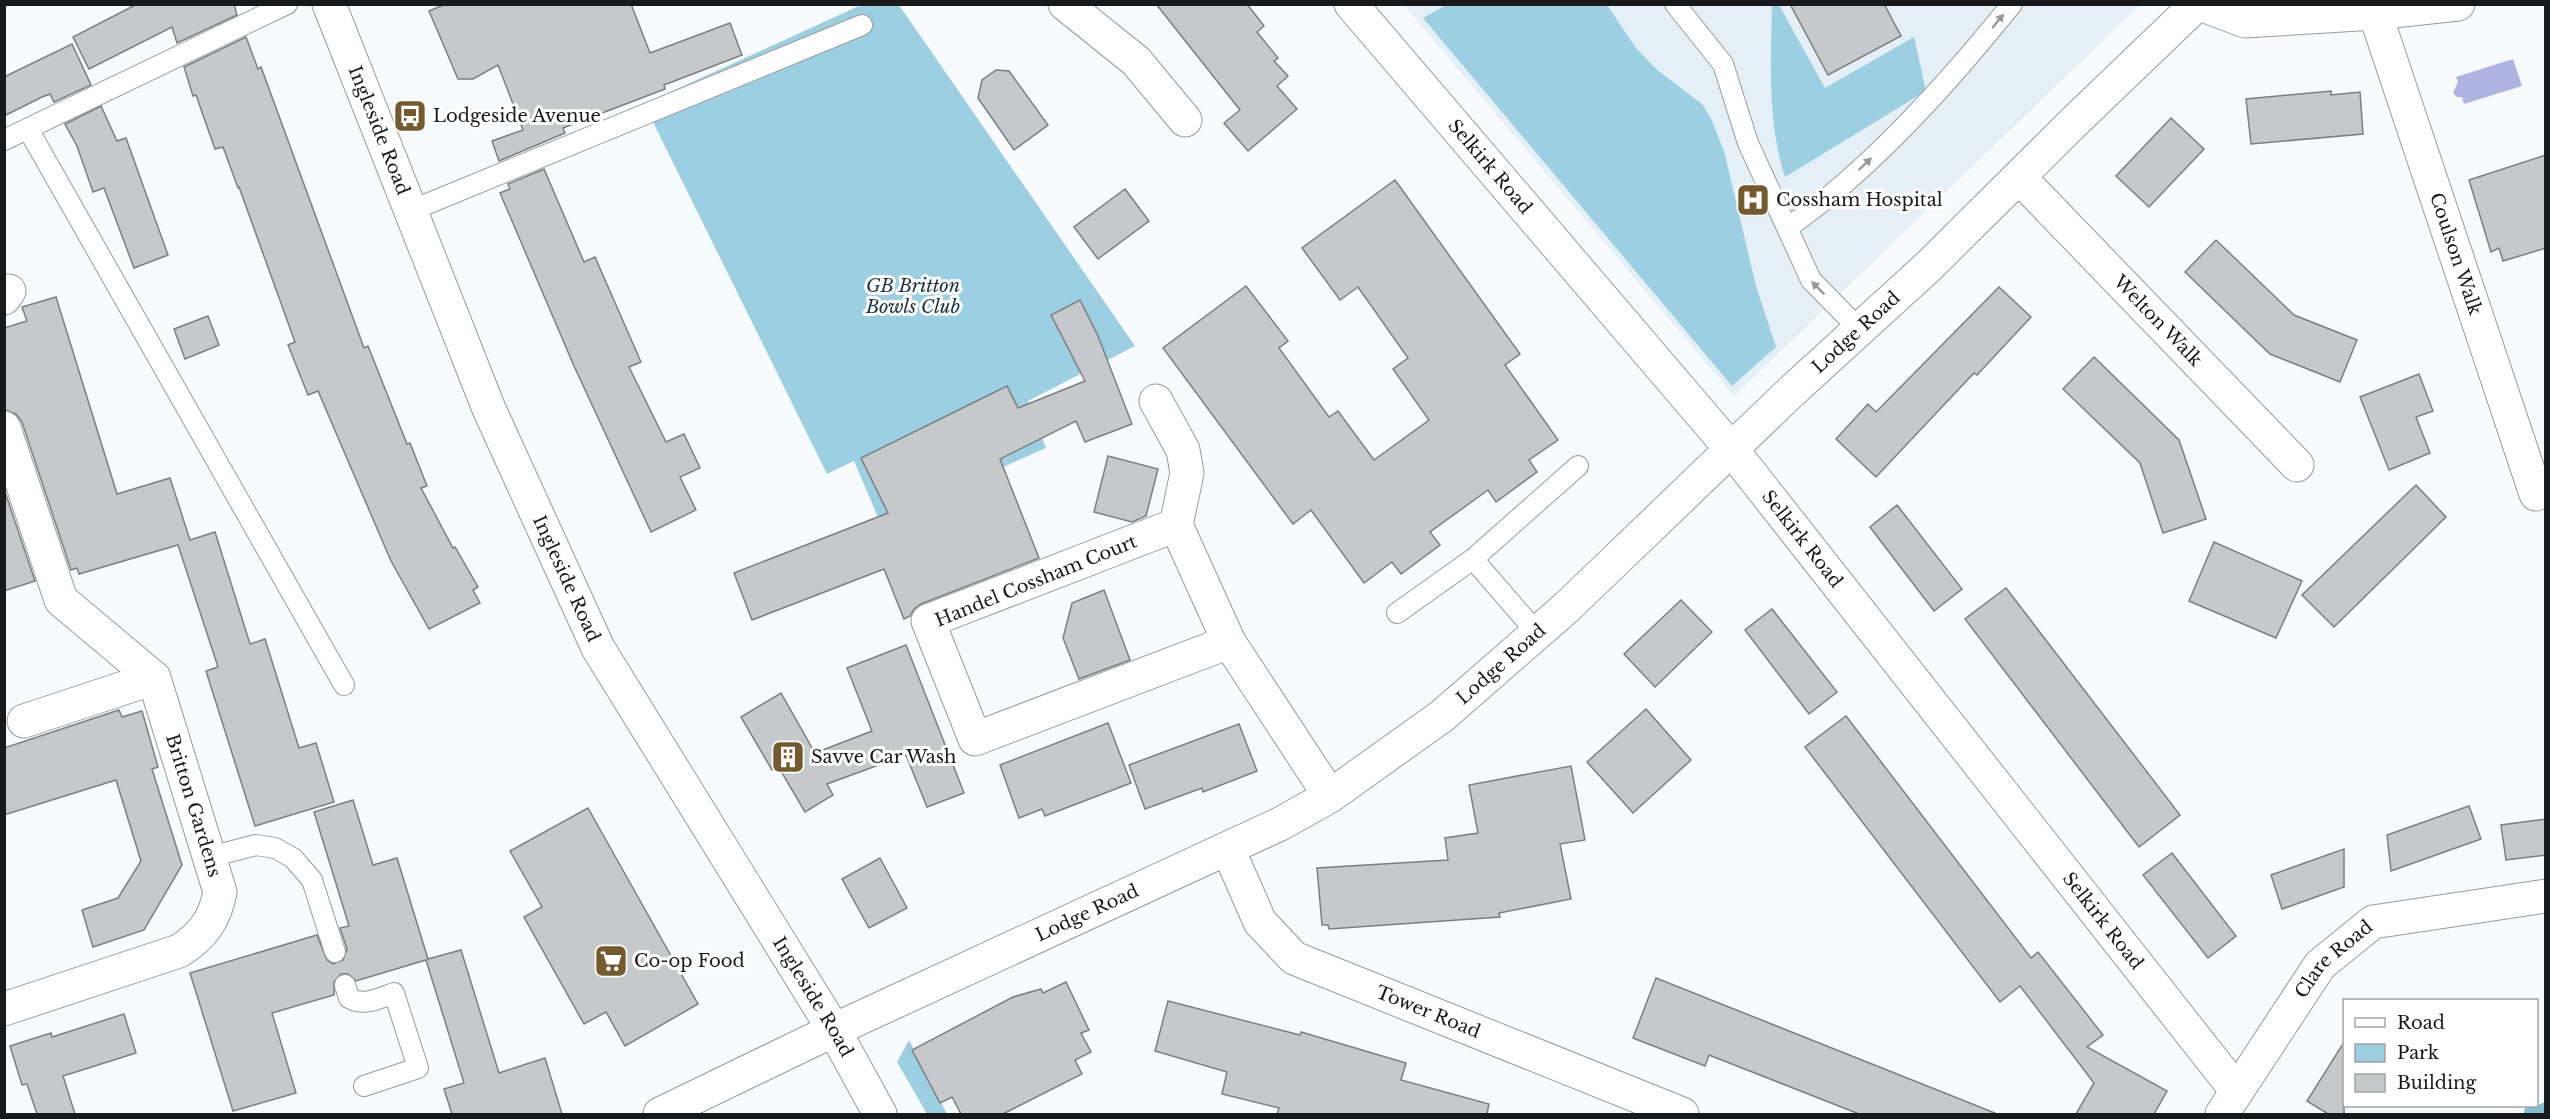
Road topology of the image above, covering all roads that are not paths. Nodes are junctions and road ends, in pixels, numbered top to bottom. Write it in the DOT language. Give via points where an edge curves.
graph roads {
  1 [pos="287,4"];
  2 [pos="329,4"];
  3 [pos="1065,4"];
  4 [pos="1351,4"];
  5 [pos="1675,4"];
  6 [pos="2012,4"];
  7 [pos="2198,4"];
  8 [pos="2458,4"];
  9 [pos="2375,13"];
  10 [pos="862,25"];
  11 [pos="1185,120"];
  12 [pos="28,129"];
  13 [pos="4,140"];
  14 [pos="2019,177"];
  15 [pos="410,211"];
  16 [pos="1788,228"];
  17 [pos="1859,329"];
  18 [pos="1156,401"];
  19 [pos="4,428"];
  20 [pos="1732,450"];
  21 [pos="2297,465"];
  22 [pos="1578,466"];
  23 [pos="2541,495"];
  24 [pos="1176,525"];
  25 [pos="1473,559"];
  26 [pos="1396,613"];
  27 [pos="1537,633"];
  28 [pos="1229,642"];
  29 [pos="154,678"];
  30 [pos="344,685"];
  31 [pos="24,721"];
  32 [pos="1330,796"];
  33 [pos="1228,849"];
  34 [pos="210,857"];
  35 [pos="2546,896"];
  36 [pos="335,952"];
  37 [pos="345,985"];
  38 [pos="4,1009"];
  39 [pos="834,1030"];
  40 [pos="364,1086"];
  41 [pos="2229,1102"];
  42 [pos="660,1114"];
  43 [pos="880,1114"];
  44 [pos="1682,1114"];
  1 -- 12 [label="lane"];
  2 -- 15 [label="street, Ingleside Road"];
  3 -- 11 [label="street" via="1136,61"];
  4 -- 20 [label="street, Selkirk Road"];
  5 -- 16 [label="lane" via="1723,64 1748,143"];
  16 -- 6 [label="lane, one-way" via="1845,183 1895,135 1961,66"];
  7 -- 9 [label="street" via="2245,21"];
  7 -- 14 [label="street, Lodge Road"];
  8 -- 9 [label="street"];
  9 -- 23 [label="street, Coulson Walk"];
  10 -- 15 [label="lane"];
  12 -- 13 [label="lane"];
  12 -- 30 [label="lane"];
  14 -- 17 [label="street, Lodge Road" via="1930,266"];
  14 -- 21 [label="street, Welton Walk"];
  15 -- 39 [label="street, Ingleside Road" via="489,409 598,648"];
  17 -- 16 [label="lane, one-way" via="1811,280"];
  17 -- 20 [label="street, Lodge Road"];
  18 -- 24 [label="street" via="1183,450 1187,473"];
  19 -- 29 [label="street" via="61,600"];
  20 -- 27 [label="street, Lodge Road"];
  20 -- 41 [label="street, Selkirk Road"];
  22 -- 25 [label="lane"];
  24 -- 28 [label="street"];
  24 -- 28 [label="street, Handel Cossham Court" via="928,621 975,739"];
  25 -- 26 [label="lane"];
  25 -- 27 [label="lane"];
  27 -- 32 [label="street, Lodge Road" via="1442,716"];
  28 -- 32 [label="street"];
  29 -- 31 [label="street"];
  29 -- 34 [label="street, Britton Gardens"];
  32 -- 33 [label="street, Lodge Road"];
  33 -- 39 [label="street, Lodge Road"];
  33 -- 44 [label="street, Tower Road" via="1260,922 1294,958"];
  34 -- 36 [label="lane" via="256,845 275,848 293,858 312,880"];
  34 -- 38 [label="street, Britton Gardens" via="220,892 211,922 192,943 179,951"];
  35 -- 41 [label="street, Clare Road" via="2373,922 2320,964"];
  37 -- 40 [label="lane" via="350,998 357,1002 394,993 418,1068"];
  39 -- 42 [label="street, Lodge Road"];
  39 -- 43 [label="street, Ingleside Road"];
}
